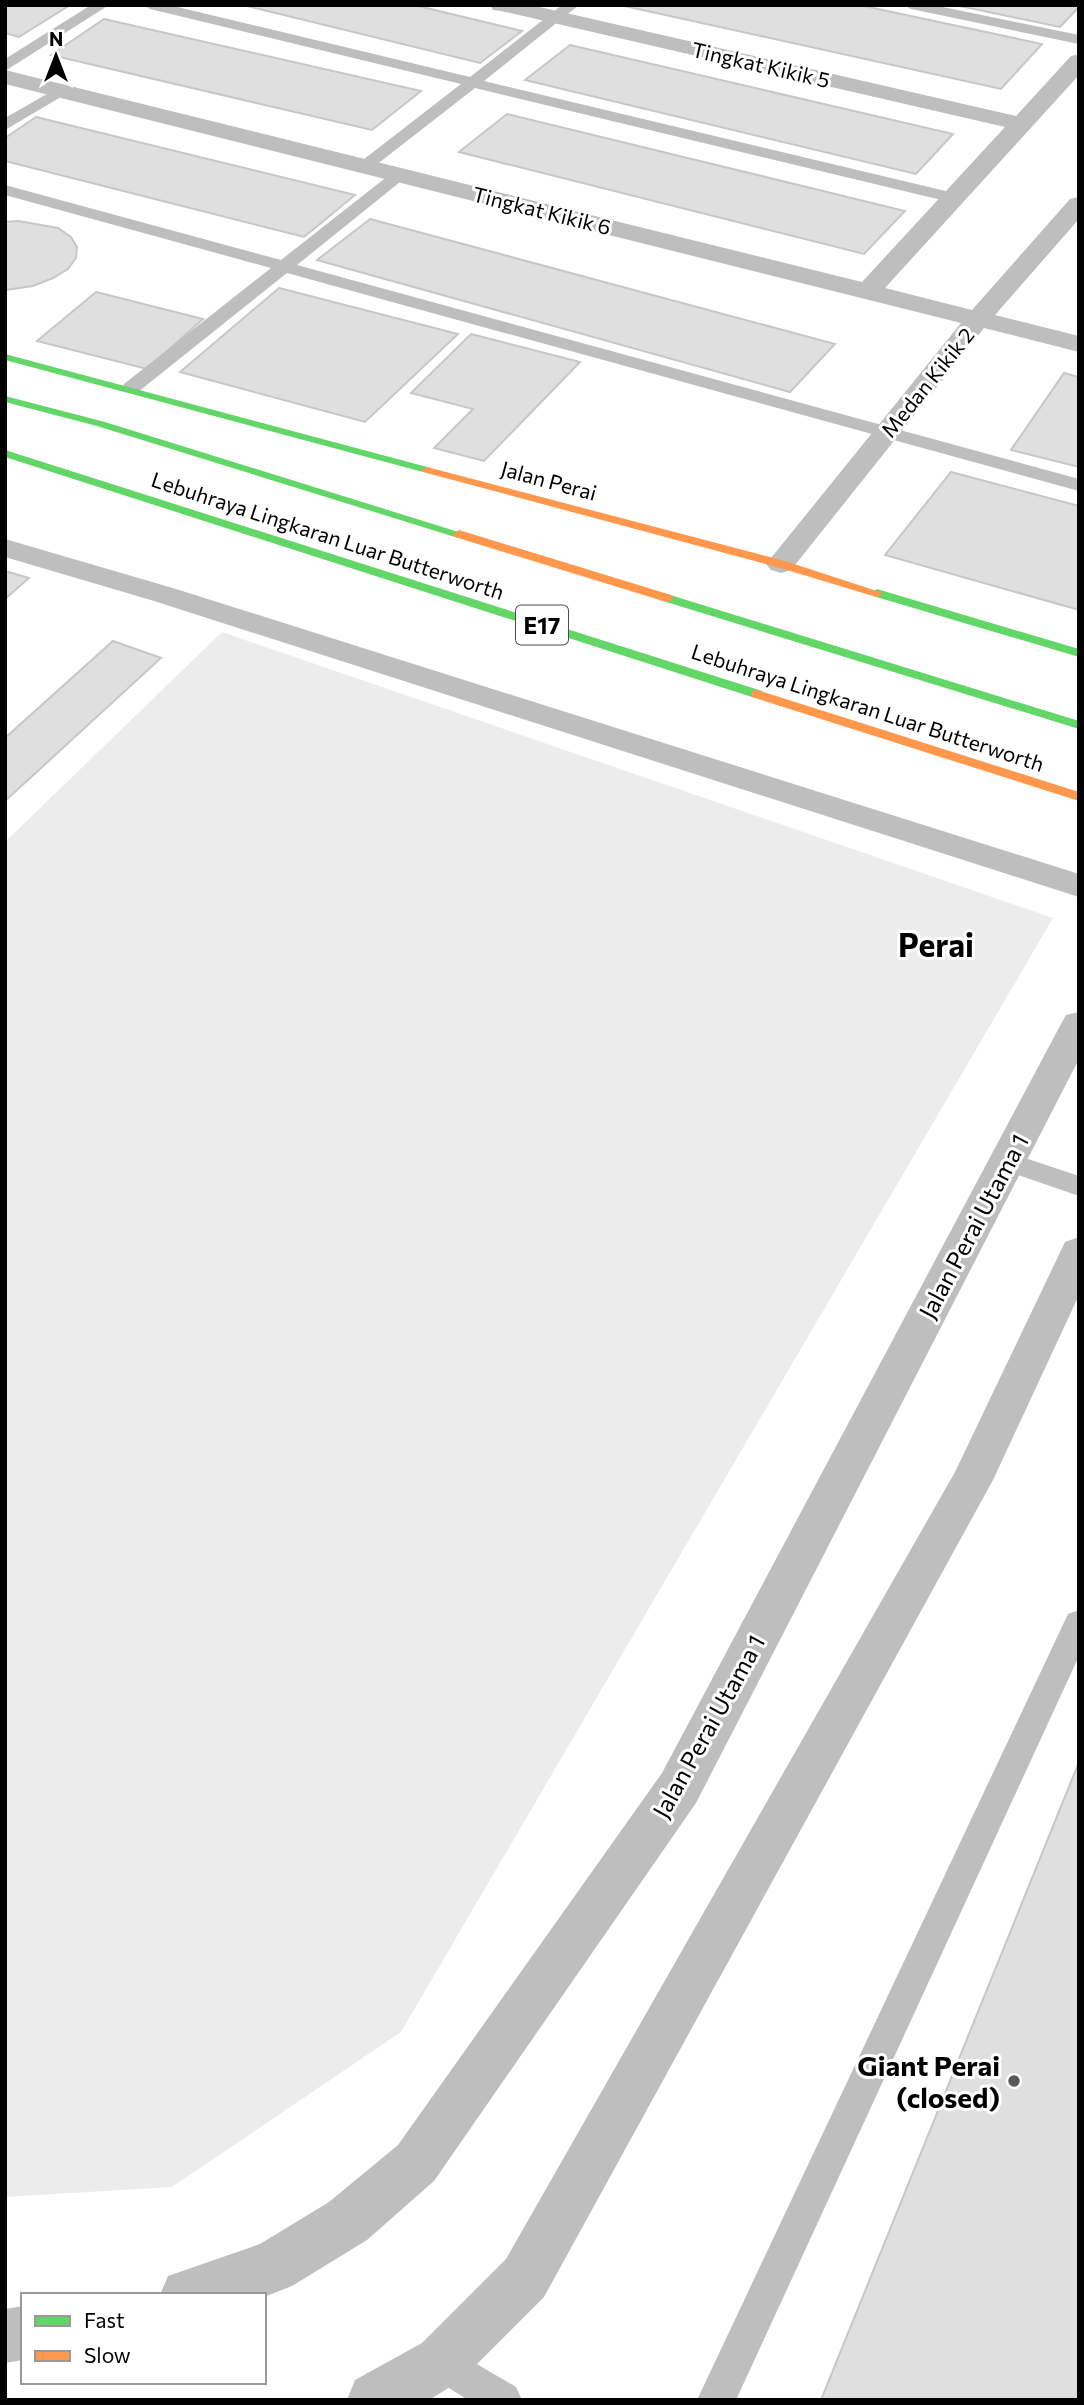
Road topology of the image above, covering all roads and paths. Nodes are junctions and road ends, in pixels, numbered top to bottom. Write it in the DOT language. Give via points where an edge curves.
graph roads {
  1 [pos="102,5"];
  2 [pos="150,5"];
  3 [pos="501,5"];
  4 [pos="911,5"];
  5 [pos="564,12"];
  6 [pos="1079,40"];
  7 [pos="1079,61"];
  8 [pos="5,66"];
  9 [pos="5,77"];
  10 [pos="473,82"];
  11 [pos="61,91"];
  12 [pos="1021,124"];
  13 [pos="5,125"];
  14 [pos="365,166"];
  15 [pos="399,174"];
  16 [pos="5,190"];
  17 [pos="954,198"];
  18 [pos="1075,212"];
  19 [pos="282,266"];
  20 [pos="868,291"];
  21 [pos="978,319"];
  22 [pos="1079,344"];
  23 [pos="5,357"];
  24 [pos="131,388"];
  25 [pos="5,399"];
  26 [pos="885,433"];
  27 [pos="5,453"];
  28 [pos="1079,485"];
  29 [pos="5,548"];
  30 [pos="781,564"];
  31 [pos="1079,653"];
  32 [pos="1079,725"];
  33 [pos="1079,797"];
  34 [pos="1079,886"];
  35 [pos="1079,1024"];
  36 [pos="1007,1161"];
  37 [pos="1079,1186"];
  38 [pos="1079,1252"];
  39 [pos="1079,1623"];
  40 [pos="193,2293"];
  41 [pos="441,2362"];
  42 [pos="375,2400"];
  43 [pos="503,2400"];
  44 [pos="716,2400"];
  1 -- 8 [label="lane"];
  2 -- 10 [label="lane"];
  3 -- 5 [label="street, Tingkat Kikik 5"];
  4 -- 6 [label="lane"];
  5 -- 10 [label="lane"];
  5 -- 12 [label="street, Tingkat Kikik 5"];
  7 -- 12 [label="street"];
  9 -- 11 [label="street, Tingkat Kikik 6"];
  10 -- 14 [label="lane"];
  10 -- 17 [label="lane"];
  11 -- 13 [label="lane"];
  11 -- 14 [label="street, Tingkat Kikik 6"];
  12 -- 17 [label="street"];
  14 -- 15 [label="street, Tingkat Kikik 6"];
  15 -- 19 [label="lane"];
  15 -- 20 [label="street, Tingkat Kikik 6"];
  16 -- 19 [label="lane"];
  17 -- 20 [label="street"];
  18 -- 21 [label="street, Medan Kikik 2"];
  19 -- 24 [label="lane"];
  19 -- 26 [label="lane"];
  20 -- 21 [label="street, Tingkat Kikik 6"];
  21 -- 22 [label="street, Tingkat Kikik 6"];
  21 -- 26 [label="street, Medan Kikik 2"];
  23 -- 24 [label="main road, Jalan Perai"];
  24 -- 30 [label="main road, Jalan Perai"];
  25 -- 32 [label="main road, Lebuhraya Lingkaran Luar Butterworth / E17" via="114,428"];
  26 -- 28 [label="lane"];
  26 -- 30 [label="street, Medan Kikik 2"];
  27 -- 33 [label="main road, Lebuhraya Lingkaran Luar Butterworth / E17"];
  29 -- 34 [label="street"];
  30 -- 31 [label="main road, Jalan Perai"];
  35 -- 36 [label="street, Jalan Perai Utama 1"];
  36 -- 37 [label="lane"];
  36 -- 40 [label="street, Jalan Perai Utama 1" via="679,1788 416,2163 348,2221 273,2267"];
  38 -- 41 [label="street" via="972,1480 525,2278"];
  39 -- 44 [label="lane"];
  41 -- 42 [label="street"];
  41 -- 43 [label="lane"];
}
